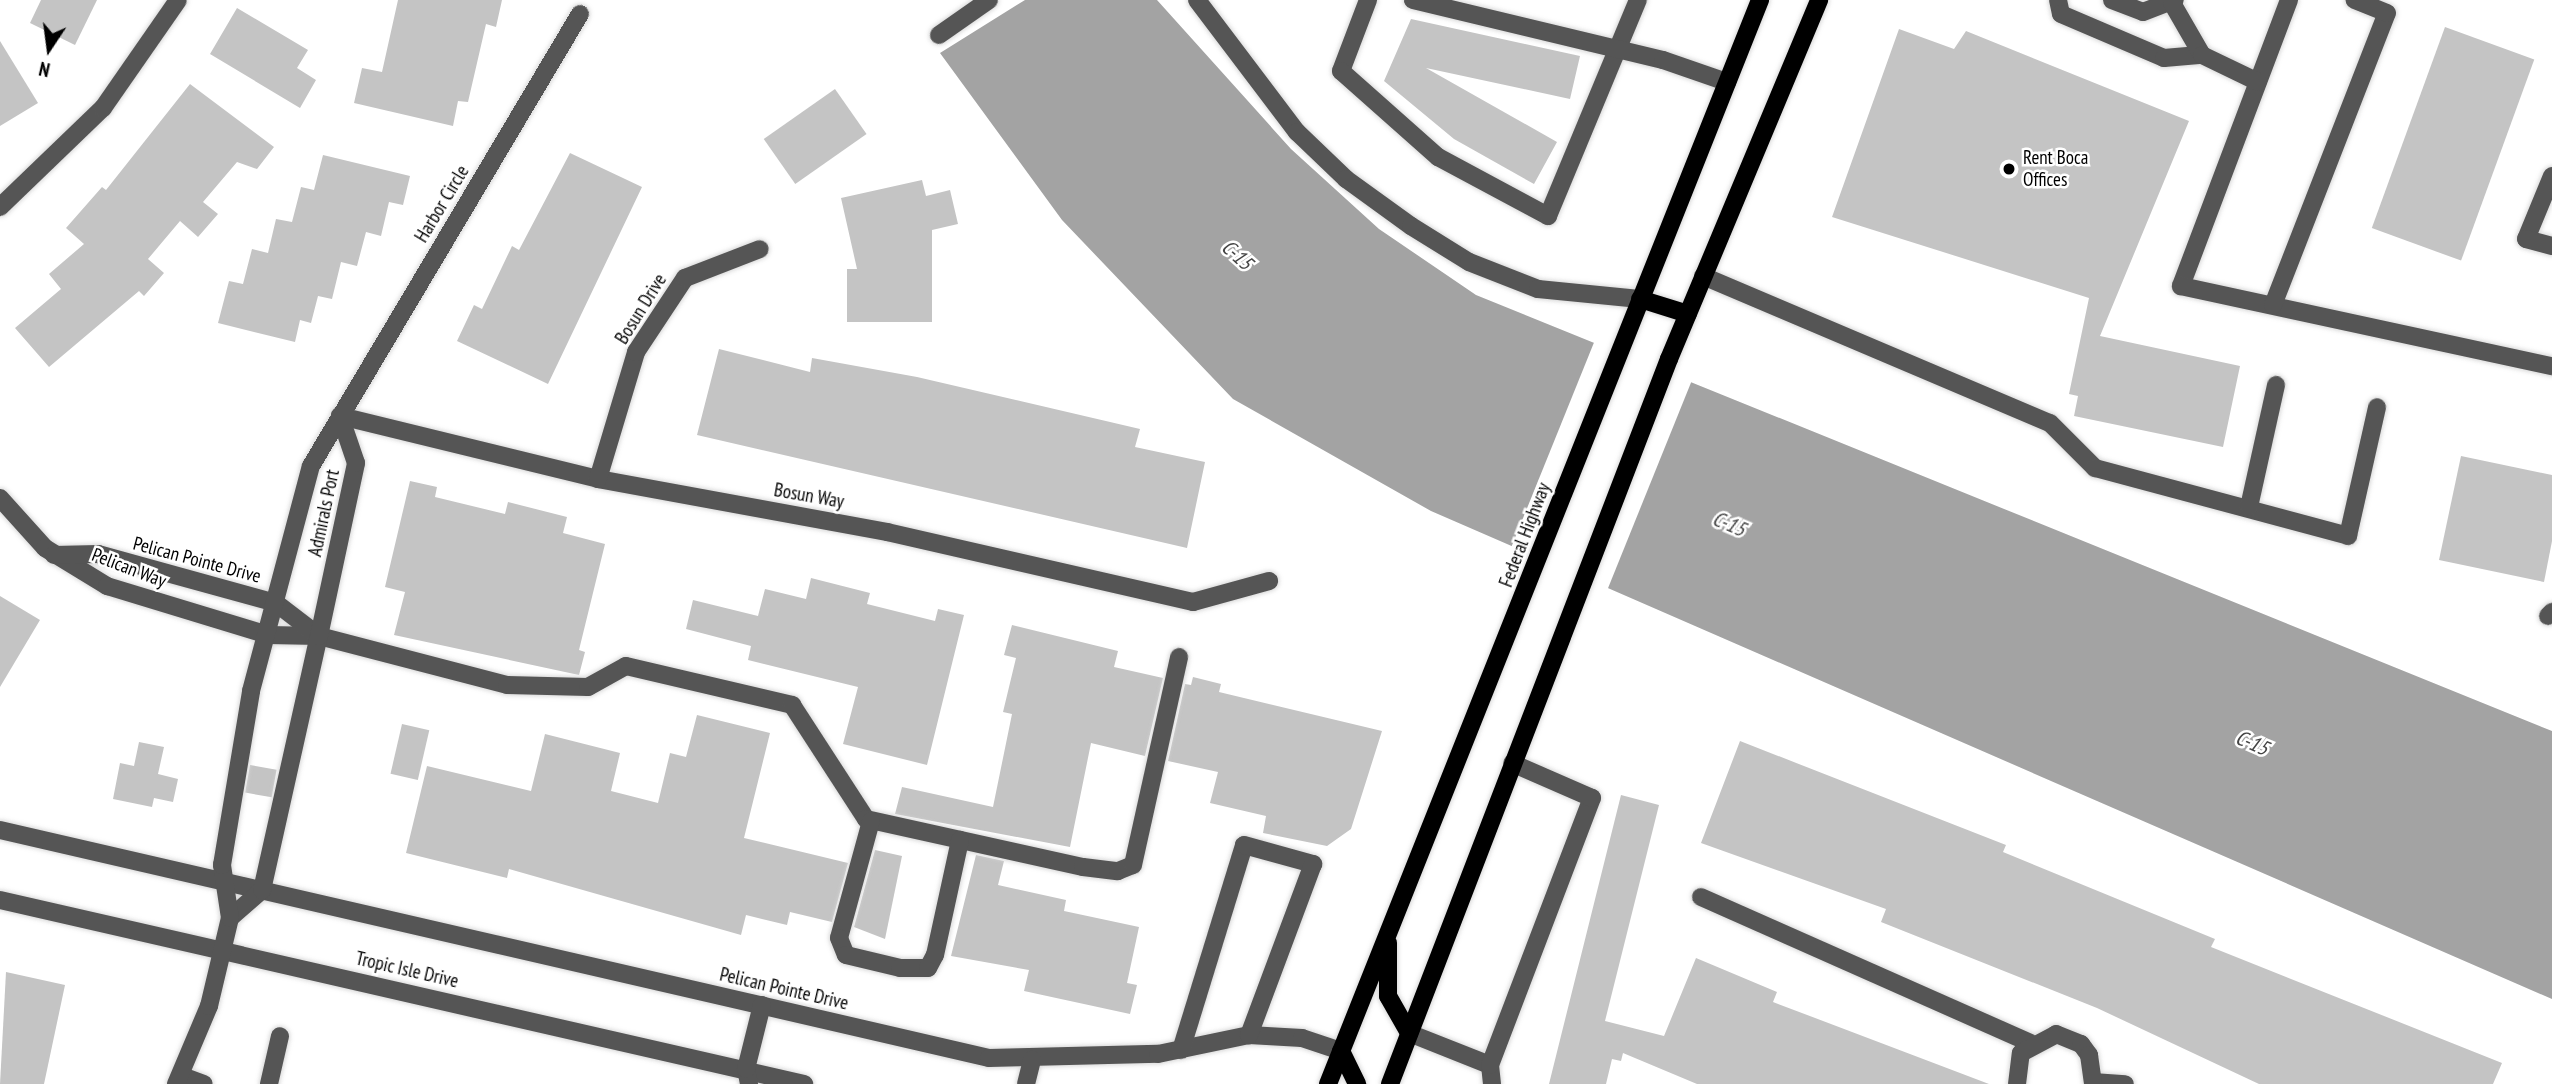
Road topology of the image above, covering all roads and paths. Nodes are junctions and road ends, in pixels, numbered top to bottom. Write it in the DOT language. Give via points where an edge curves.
graph roads {
  1 [pos="178,0"];
  2 [pos="1197,0"];
  3 [pos="1368,0"];
  4 [pos="1413,0"];
  5 [pos="1638,0"];
  6 [pos="1760,0"];
  7 [pos="1819,0"];
  8 [pos="2058,0"];
  9 [pos="2112,0"];
  10 [pos="2289,0"];
  11 [pos="2354,0"];
  12 [pos="988,1"];
  13 [pos="2173,2"];
  14 [pos="580,14"];
  15 [pos="939,35"];
  16 [pos="1616,48"];
  17 [pos="2202,55"];
  18 [pos="1727,82"];
  19 [pos="2258,82"];
  20 [pos="2552,176"];
  21 [pos="0,207"];
  22 [pos="2552,246"];
  23 [pos="760,249"];
  24 [pos="1703,276"];
  25 [pos="1640,299"];
  26 [pos="2273,305"];
  27 [pos="1688,314"];
  28 [pos="2552,366"];
  29 [pos="2276,385"];
  30 [pos="2377,407"];
  31 [pos="340,416"];
  32 [pos="598,479"];
  33 [pos="0,498"];
  34 [pos="2249,506"];
  35 [pos="54,555"];
  36 [pos="1269,580"];
  37 [pos="276,603"];
  38 [pos="268,635"];
  39 [pos="320,636"];
  40 [pos="1179,657"];
  41 [pos="1512,763"];
  42 [pos="871,821"];
  43 [pos="0,830"];
  44 [pos="960,840"];
  45 [pos="223,882"];
  46 [pos="262,890"];
  47 [pos="1701,897"];
  48 [pos="0,900"];
  49 [pos="230,919"];
  50 [pos="1388,933"];
  51 [pos="222,950"];
  52 [pos="762,1005"];
  53 [pos="1409,1033"];
  54 [pos="280,1035"];
  55 [pos="1249,1035"];
  56 [pos="2030,1043"];
  57 [pos="1181,1050"];
  58 [pos="1341,1051"];
  59 [pos="1032,1060"];
  60 [pos="1490,1065"];
  61 [pos="747,1077"];
  62 [pos="179,1080"];
  63 [pos="2093,1083"];
  64 [pos="204,1084"];
  65 [pos="269,1084"];
  66 [pos="804,1084"];
  67 [pos="1026,1084"];
  68 [pos="1328,1084"];
  69 [pos="1357,1084"];
  70 [pos="1390,1084"];
  71 [pos="1493,1084"];
  72 [pos="2017,1084"];
  73 [pos="2125,1084"];
  1 -- 21 [label="street" via="103,108"];
  2 -- 25 [label="street" via="1297,132 1346,179 1411,226 1469,262 1538,289"];
  3 -- 16 [label="street" via="1341,71 1438,156 1548,216"];
  4 -- 16 [label="street"];
  5 -- 16 [label="street"];
  6 -- 18 [label="main road, Federal Highway"];
  7 -- 24 [label="main road"];
  8 -- 17 [label="street" via="2061,13 2165,58"];
  9 -- 13 [label="street" via="2143,12"];
  10 -- 19 [label="street"];
  11 -- 26 [label="street" via="2387,13"];
  12 -- 15 [label="street"];
  13 -- 17 [label="street"];
  14 -- 31 [label="street, Harbor Circle"];
  16 -- 18 [label="street"];
  17 -- 19 [label="street"];
  18 -- 25 [label="main road, Federal Highway"];
  19 -- 26 [label="street" via="2181,286"];
  20 -- 22 [label="street" via="2526,239"];
  23 -- 32 [label="street, Bosun Drive" via="685,278 636,352"];
  24 -- 27 [label="main road"];
  24 -- 34 [label="street" via="2050,423 2095,468"];
  25 -- 27 [label="main road"];
  25 -- 50 [label="main road, Federal Highway"];
  26 -- 28 [label="street"];
  27 -- 41 [label="main road"];
  29 -- 34 [label="street"];
  30 -- 34 [label="street" via="2348,536 2262,518"];
  31 -- 32 [label="street, Bosun Way"];
  31 -- 37 [label="street, Admirals Port" via="311,466"];
  31 -- 39 [label="street, Admirals Port" via="356,463"];
  32 -- 36 [label="street, Bosun Way" via="887,532 1193,602"];
  33 -- 35 [label="street, Pelican Way"];
  35 -- 37 [label="street, Pelican Pointe Drive" via="99,554"];
  35 -- 38 [label="street, Pelican Way" via="107,586"];
  37 -- 38 [label="street, Admirals Port"];
  37 -- 39 [label="street, Pelican Pointe Drive"];
  38 -- 39 [label="street, Pelican Pointe Drive"];
  38 -- 45 [label="street, Admirals Port" via="251,691"];
  39 -- 42 [label="street, Pelican Pointe Drive" via="508,685 588,687 625,666 792,705"];
  39 -- 46 [label="street, Admirals Port"];
  40 -- 44 [label="street" via="1133,865 1118,871 1083,867"];
  41 -- 53 [label="main road"];
  41 -- 60 [label="street" via="1592,798"];
  42 -- 44 [label="street"];
  42 -- 44 [label="street" via="839,938 846,955 900,968 928,968 935,955"];
  43 -- 45 [label="street"];
  45 -- 46 [label="street, Pelican Pointe Drive"];
  45 -- 49 [label="street, Admirals Port"];
  46 -- 49 [label="street"];
  46 -- 52 [label="street, Pelican Pointe Drive"];
  47 -- 56 [label="street"];
  48 -- 51 [label="street, Tropic Isle Drive"];
  49 -- 51 [label="street"];
  50 -- 53 [label="main road" via="1388,996"];
  50 -- 58 [label="main road, Federal Highway"];
  51 -- 61 [label="street, Tropic Isle Drive"];
  51 -- 62 [label="street"];
  52 -- 59 [label="street, Pelican Pointe Drive" via="989,1058"];
  52 -- 61 [label="street"];
  53 -- 60 [label="street"];
  53 -- 70 [label="main road"];
  54 -- 65 [label="street"];
  55 -- 57 [label="street, Pelican Pointe Drive"];
  55 -- 57 [label="street" via="1313,864 1244,845"];
  55 -- 58 [label="street, Pelican Pointe Drive" via="1302,1038"];
  56 -- 63 [label="street" via="2056,1034 2081,1044"];
  56 -- 72 [label="street" via="2016,1066"];
  57 -- 59 [label="street, Pelican Pointe Drive"];
  58 -- 68 [label="main road, Federal Highway"];
  58 -- 69 [label="main road"];
  59 -- 67 [label="street"];
  60 -- 71 [label="street"];
  61 -- 66 [label="street, Tropic Isle Drive"];
  62 -- 64 [label="street"];
  63 -- 73 [label="street"];
}
